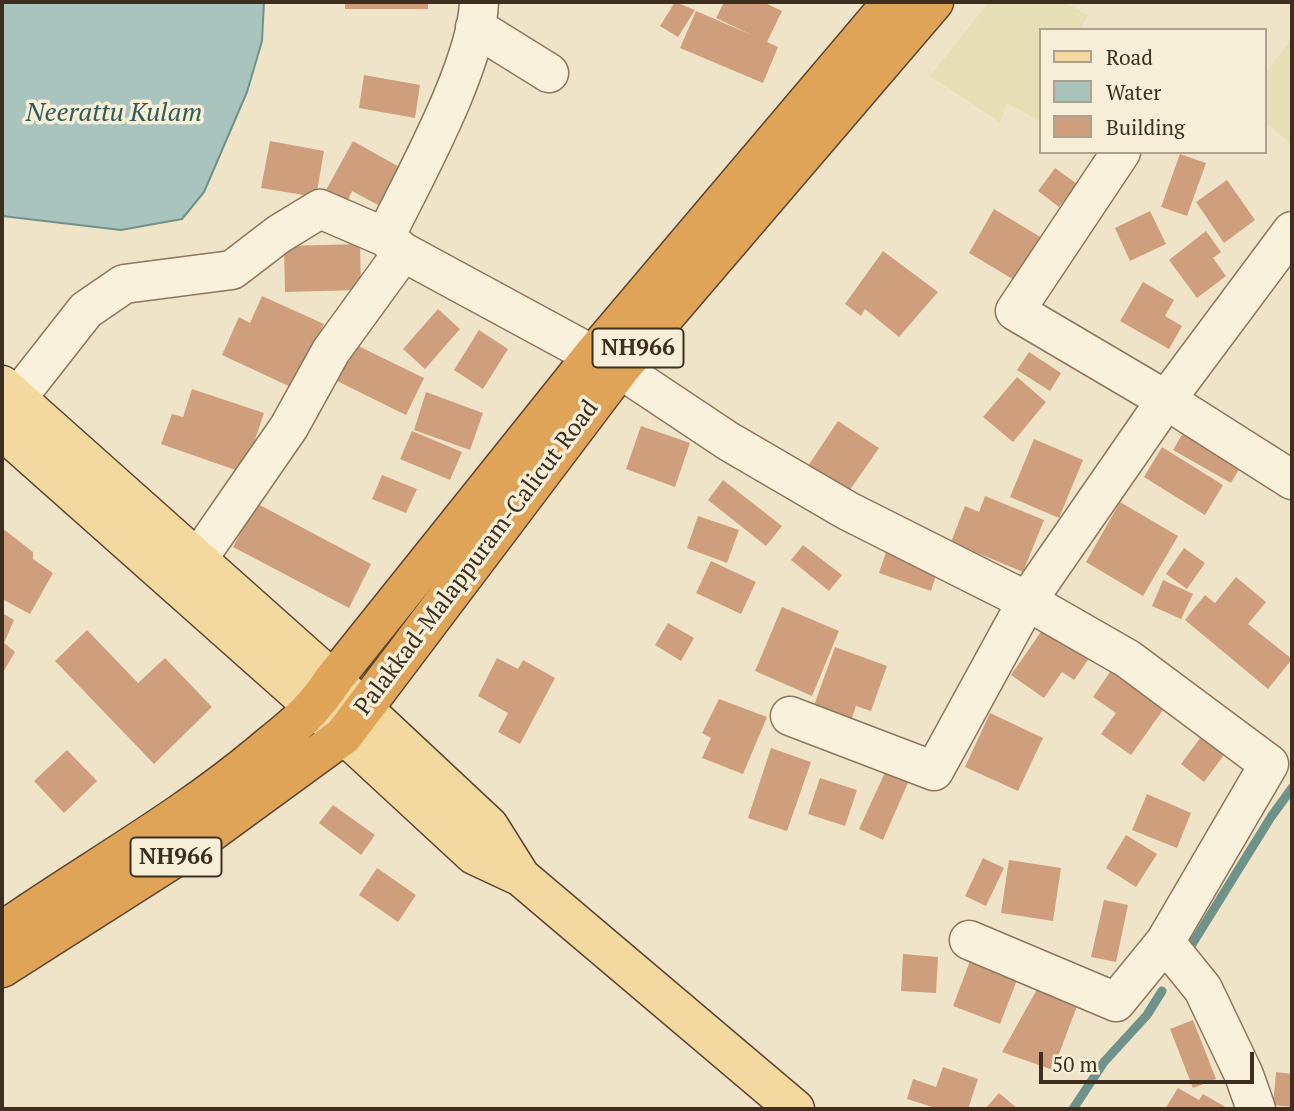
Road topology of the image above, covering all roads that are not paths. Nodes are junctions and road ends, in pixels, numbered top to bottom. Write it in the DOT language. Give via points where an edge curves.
graph roads {
  1 [pos="892,2"];
  2 [pos="934,2"];
  3 [pos="477,15"];
  4 [pos="549,73"];
  5 [pos="1120,154"];
  6 [pos="1292,231"];
  7 [pos="394,245"];
  8 [pos="607,362"];
  9 [pos="1166,400"];
  10 [pos="6,408"];
  11 [pos="1292,480"];
  12 [pos="197,560"];
  13 [pos="1027,601"];
  14 [pos="324,694"];
  15 [pos="790,716"];
  16 [pos="353,723"];
  17 [pos="2,931"];
  18 [pos="969,940"];
  19 [pos="1165,942"];
  20 [pos="2,968"];
  21 [pos="796,1109"];
  22 [pos="1256,1109"];
  1 -- 8 [label="highway, Palakkad-Malappuram-Calicut Road / NH966"];
  2 -- 8 [label="highway, Palakkad-Malappuram-Calicut Road / NH966"];
  3 -- 4 [label="street"];
  3 -- 7 [label="street" via="454,92"];
  5 -- 9 [label="street" via="1015,311"];
  6 -- 9 [label="street"];
  7 -- 8 [label="street"];
  7 -- 10 [label="street" via="320,209 232,270 124,284 86,310"];
  7 -- 12 [label="street" via="289,427"];
  8 -- 13 [label="street" via="728,441 848,510"];
  8 -- 14 [label="highway, Palakkad-Malappuram-Calicut Road / NH966"];
  8 -- 16 [label="highway, Palakkad-Malappuram-Calicut Road / NH966"];
  9 -- 11 [label="street"];
  9 -- 13 [label="street"];
  10 -- 12 [label="main road"];
  10 -- 14 [label="main road"];
  12 -- 14 [label="main road"];
  13 -- 15 [label="street" via="934,771"];
  13 -- 19 [label="street" via="1128,659 1269,764"];
  14 -- 16 [label="main road"];
  14 -- 17 [label="highway, Palakkad-Malappuram-Calicut Road / NH966" via="240,770"];
  16 -- 20 [label="highway, Palakkad-Malappuram-Calicut Road / NH966" via="184,852"];
  16 -- 21 [label="main road" via="489,826 521,877"];
  18 -- 19 [label="street" via="1116,1003"];
  19 -- 22 [label="street" via="1203,989"];
}
